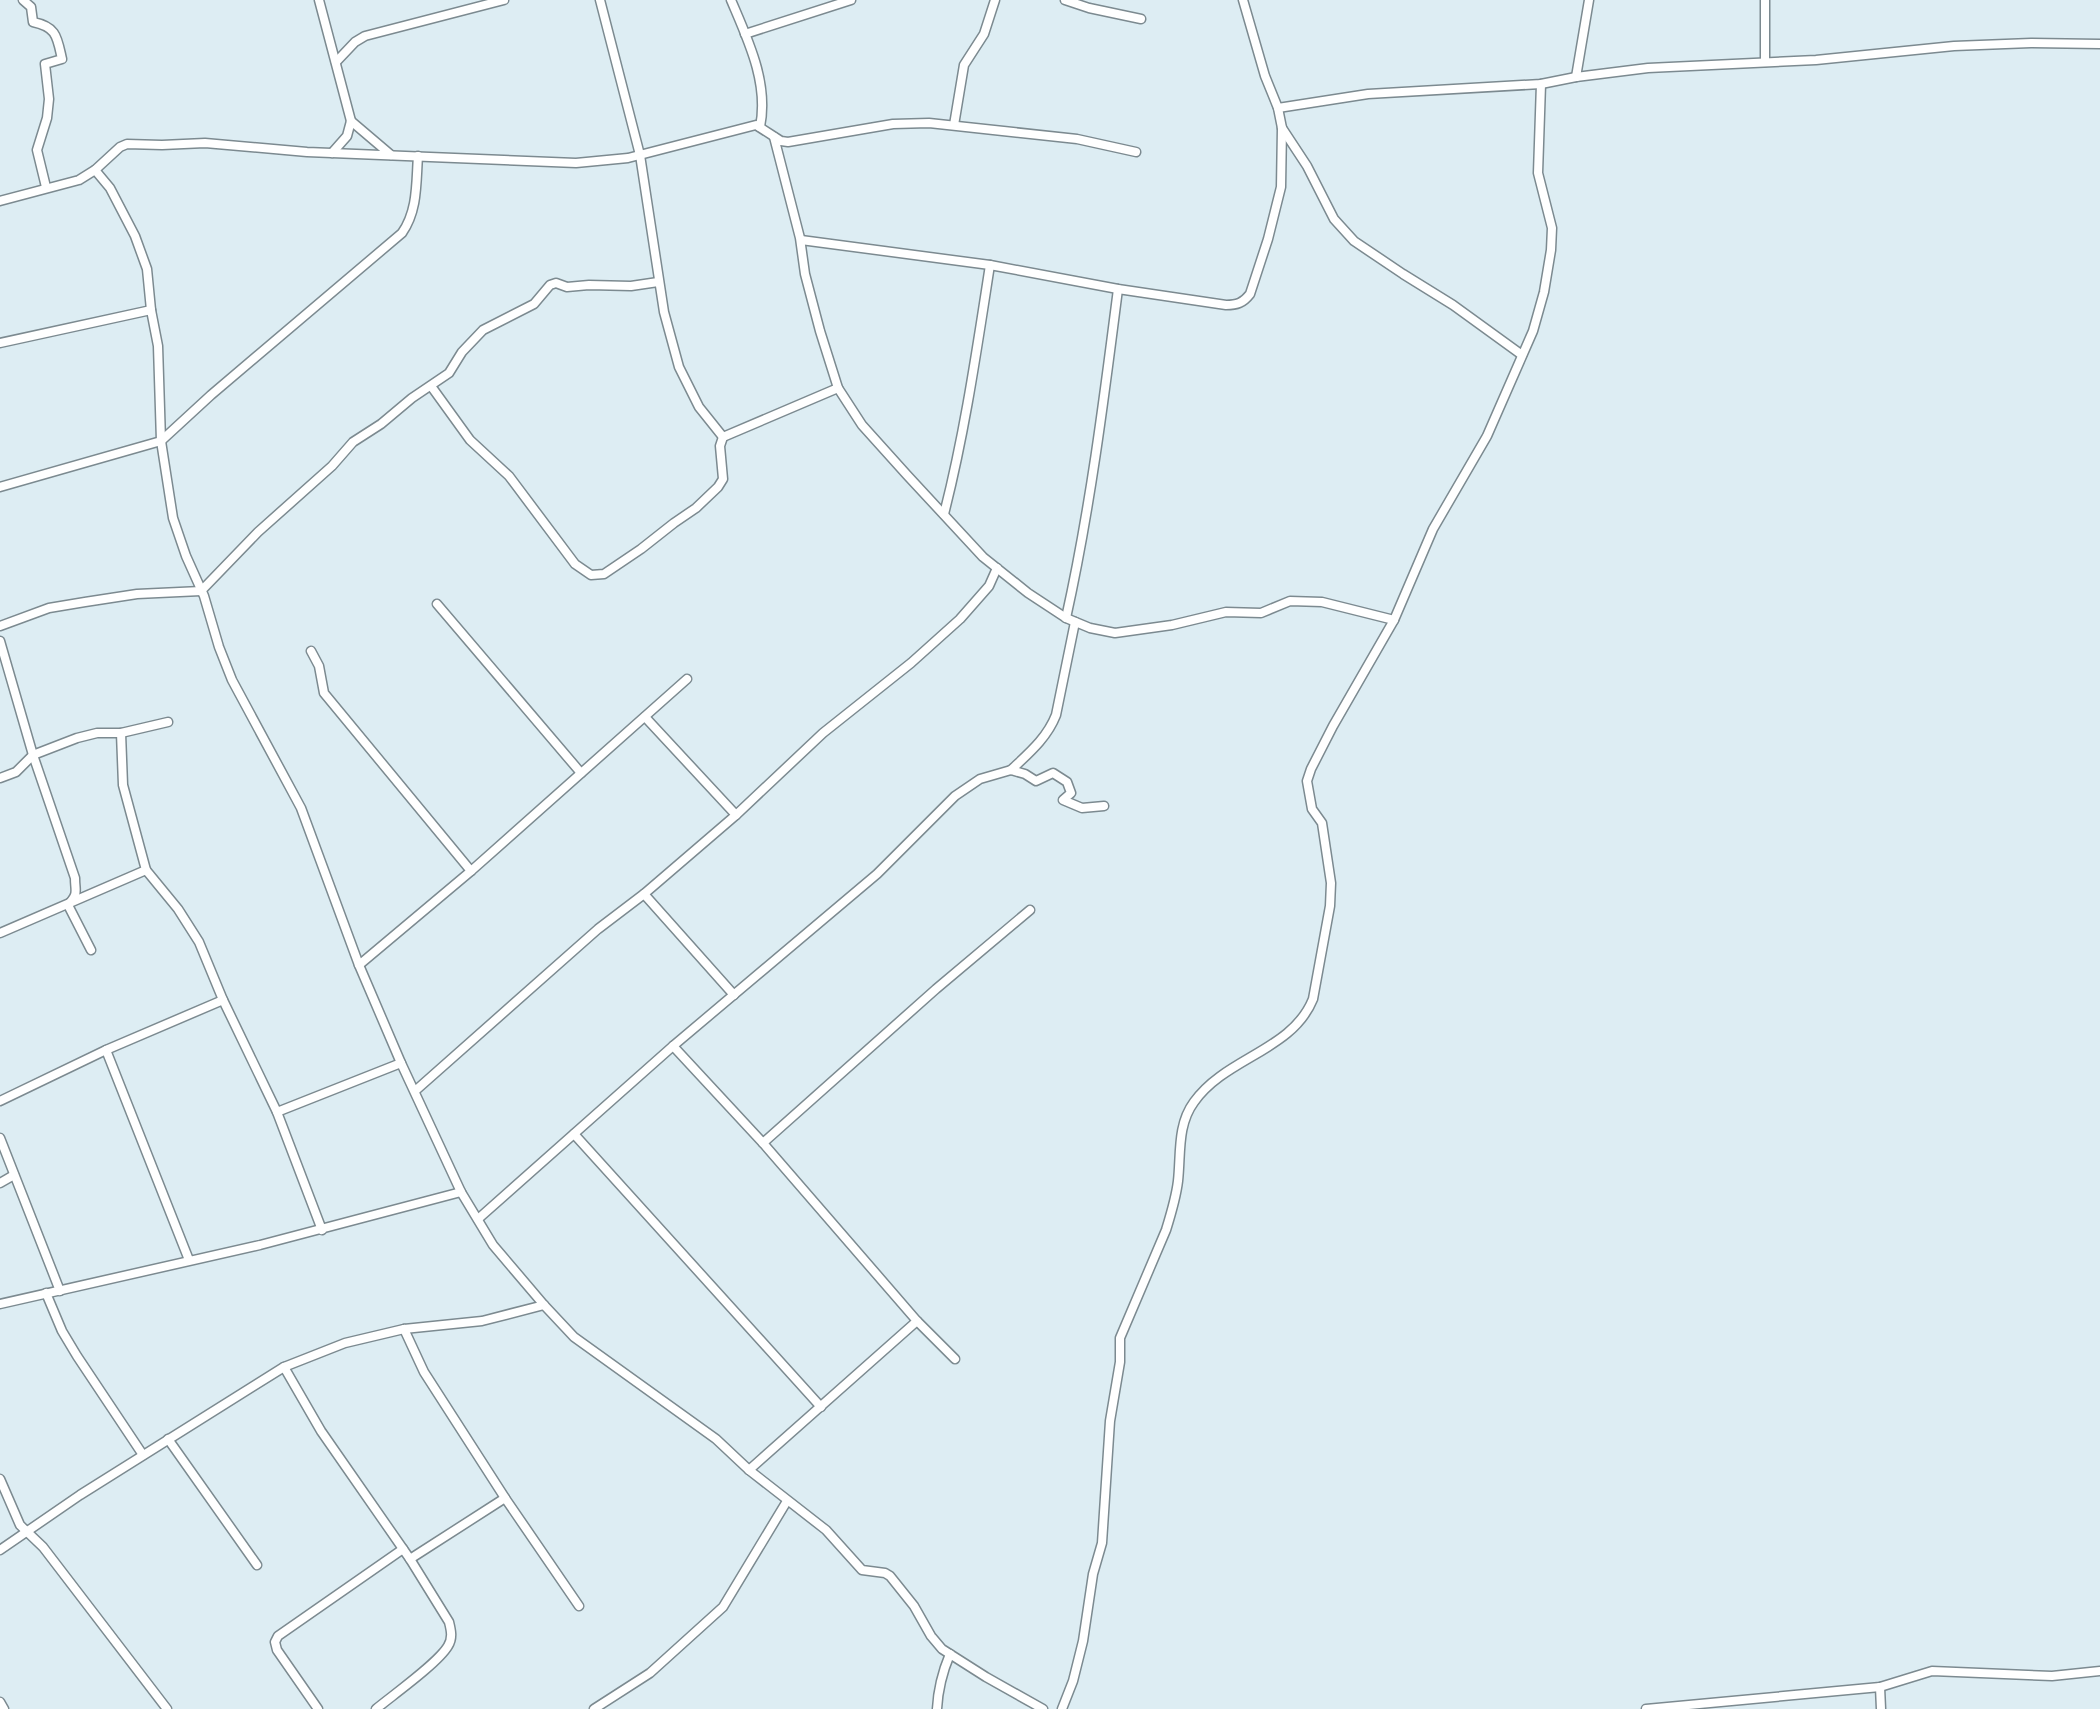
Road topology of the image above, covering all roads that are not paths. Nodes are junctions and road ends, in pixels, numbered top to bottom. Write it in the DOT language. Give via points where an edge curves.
graph roads {
  1 [pos="23,0"];
  2 [pos="319,0"];
  3 [pos="504,0"];
  4 [pos="600,0"];
  5 [pos="731,0"];
  6 [pos="851,0"];
  7 [pos="994,0"];
  8 [pos="1065,0"];
  9 [pos="1243,0"];
  10 [pos="1589,0"];
  11 [pos="1765,0"];
  12 [pos="1141,19"];
  13 [pos="745,34"];
  14 [pos="2100,44"];
  15 [pos="336,62"];
  16 [pos="1765,62"];
  17 [pos="1576,77"];
  18 [pos="1541,84"];
  19 [pos="1278,108"];
  20 [pos="351,121"];
  21 [pos="954,125"];
  22 [pos="760,127"];
  23 [pos="1282,128"];
  24 [pos="774,137"];
  25 [pos="1136,152"];
  26 [pos="332,153"];
  27 [pos="391,155"];
  28 [pos="640,155"];
  29 [pos="418,156"];
  30 [pos="95,170"];
  31 [pos="46,187"];
  32 [pos="0,201"];
  33 [pos="801,240"];
  34 [pos="990,265"];
  35 [pos="658,282"];
  36 [pos="1118,289"];
  37 [pos="151,310"];
  38 [pos="0,343"];
  39 [pos="1522,355"];
  40 [pos="431,386"];
  41 [pos="838,388"];
  42 [pos="723,437"];
  43 [pos="161,441"];
  44 [pos="0,487"];
  45 [pos="944,514"];
  46 [pos="997,568"];
  47 [pos="201,591"];
  48 [pos="437,604"];
  49 [pos="1066,618"];
  50 [pos="1394,620"];
  51 [pos="1075,622"];
  52 [pos="0,626"];
  53 [pos="0,641"];
  54 [pos="311,651"];
  55 [pos="687,679"];
  56 [pos="645,717"];
  57 [pos="168,722"];
  58 [pos="121,733"];
  59 [pos="33,754"];
  60 [pos="1011,770"];
  61 [pos="581,773"];
  62 [pos="0,778"];
  63 [pos="1104,806"];
  64 [pos="736,815"];
  65 [pos="146,870"];
  66 [pos="471,871"];
  67 [pos="644,894"];
  68 [pos="68,905"];
  69 [pos="1030,910"];
  70 [pos="0,933"];
  71 [pos="91,950"];
  72 [pos="359,965"];
  73 [pos="734,995"];
  74 [pos="223,1000"];
  75 [pos="673,1046"];
  76 [pos="106,1050"];
  77 [pos="401,1064"];
  78 [pos="415,1091"];
  79 [pos="0,1101"];
  80 [pos="277,1112"];
  81 [pos="574,1134"];
  82 [pos="0,1138"];
  83 [pos="763,1143"];
  84 [pos="14,1175"];
  85 [pos="0,1183"];
  86 [pos="461,1192"];
  87 [pos="478,1219"];
  88 [pos="322,1230"];
  89 [pos="189,1260"];
  90 [pos="60,1291"];
  91 [pos="46,1293"];
  92 [pos="0,1304"];
  93 [pos="544,1305"];
  94 [pos="917,1321"];
  95 [pos="404,1329"];
  96 [pos="955,1359"];
  97 [pos="284,1367"];
  98 [pos="821,1407"];
  99 [pos="168,1439"];
  100 [pos="143,1455"];
  101 [pos="749,1470"];
  102 [pos="0,1479"];
  103 [pos="505,1498"];
  104 [pos="787,1501"];
  105 [pos="28,1532"];
  106 [pos="403,1549"];
  107 [pos="0,1550"];
  108 [pos="410,1559"];
  109 [pos="257,1565"];
  110 [pos="579,1606"];
  111 [pos="950,1654"];
  112 [pos="2100,1671"];
  113 [pos="1880,1687"];
  114 [pos="313,1707"];
  115 [pos="167,1709"];
  116 [pos="376,1709"];
  117 [pos="594,1709"];
  118 [pos="937,1709"];
  119 [pos="1043,1709"];
  120 [pos="1062,1709"];
  121 [pos="1646,1709"];
  122 [pos="1881,1709"];
  1 -- 31 [label="street" via="31,7 33,22 47,25 57,36 62,59 45,64 49,99 37,150"];
  2 -- 15 [label="street"];
  3 -- 15 [label="street" via="365,36"];
  4 -- 28 [label="street"];
  5 -- 13 [label="street"];
  6 -- 13 [label="street"];
  7 -- 21 [label="street" via="984,34 964,65"];
  8 -- 12 [label="street"];
  9 -- 19 [label="street"];
  10 -- 17 [label="street"];
  11 -- 16 [label="street"];
  13 -- 22 [label="street" via="760,81"];
  14 -- 16 [label="street" via="1954,46"];
  15 -- 20 [label="street"];
  16 -- 17 [label="street" via="1648,68"];
  17 -- 18 [label="street"];
  18 -- 19 [label="street" via="1368,94"];
  18 -- 39 [label="street" via="1538,173 1552,228 1551,250 1544,292"];
  19 -- 23 [label="street"];
  20 -- 26 [label="street" via="347,136"];
  20 -- 27 [label="street"];
  21 -- 24 [label="street" via="893,124 797,141"];
  21 -- 25 [label="street" via="1077,139"];
  22 -- 24 [label="street"];
  22 -- 28 [label="street"];
  23 -- 36 [label="street" via="1281,188 1268,239 1245,301 1226,305"];
  23 -- 39 [label="street" via="1334,219 1354,241 1454,305"];
  24 -- 33 [label="street"];
  26 -- 27 [label="street"];
  26 -- 30 [label="street" via="205,143 127,144"];
  27 -- 29 [label="street"];
  28 -- 29 [label="street" via="576,163"];
  28 -- 35 [label="street"];
  29 -- 43 [label="street" via="414,206 402,233"];
  30 -- 31 [label="street" via="79,180"];
  30 -- 37 [label="street" via="110,188 135,236 147,269"];
  31 -- 32 [label="street"];
  33 -- 34 [label="street"];
  33 -- 41 [label="street" via="820,331"];
  34 -- 36 [label="street"];
  34 -- 45 [label="street"];
  35 -- 40 [label="street" via="567,287 556,282 534,303 478,334 449,373"];
  35 -- 42 [label="street" via="679,367 699,407"];
  36 -- 49 [label="street" via="1092,479"];
  37 -- 38 [label="street"];
  37 -- 43 [label="street" via="158,346"];
  39 -- 50 [label="street" via="1487,436 1433,529"];
  40 -- 42 [label="street" via="470,440 509,476 575,564 591,574 604,574 641,549 718,487 723,479"];
  40 -- 47 [label="street" via="353,442"];
  41 -- 42 [label="street"];
  41 -- 45 [label="street" via="862,425"];
  43 -- 44 [label="street"];
  43 -- 47 [label="street" via="173,518"];
  45 -- 46 [label="street"];
  46 -- 49 [label="street"];
  46 -- 64 [label="street" via="989,586 960,619 823,734"];
  47 -- 52 [label="street" via="137,594 49,608"];
  47 -- 72 [label="street" via="232,680 301,808"];
  48 -- 61 [label="street"];
  49 -- 51 [label="street"];
  50 -- 51 [label="street" via="1322,602 1290,601 1261,613 1226,612 1172,626 1115,633"];
  50 -- 120 [label="street" via="1333,726 1307,781 1312,809 1322,823 1331,883 1326,930 1309,1010 1289,1033 1234,1066 1203,1091 1182,1130 1178,1183 1169,1221 1120,1338 1102,1543 1083,1641"];
  51 -- 60 [label="street" via="1051,728"];
  53 -- 59 [label="street"];
  54 -- 66 [label="street" via="319,666 324,693"];
  55 -- 56 [label="street"];
  56 -- 61 [label="street"];
  56 -- 64 [label="street"];
  57 -- 58 [label="street"];
  58 -- 59 [label="street" via="97,733"];
  58 -- 65 [label="street" via="123,785"];
  59 -- 62 [label="street" via="16,772"];
  59 -- 68 [label="street" via="75,878 77,891"];
  60 -- 63 [label="street" via="1036,781 1053,773 1067,782 1071,793 1063,800 1082,808"];
  60 -- 73 [label="street" via="980,779 956,796 877,874"];
  61 -- 66 [label="street"];
  64 -- 67 [label="street"];
  65 -- 68 [label="street"];
  65 -- 74 [label="street" via="199,942"];
  66 -- 72 [label="street"];
  67 -- 73 [label="street"];
  67 -- 78 [label="street" via="598,929"];
  68 -- 70 [label="street"];
  68 -- 71 [label="street"];
  69 -- 83 [label="street"];
  72 -- 77 [label="street"];
  73 -- 75 [label="street"];
  74 -- 76 [label="street"];
  74 -- 80 [label="street"];
  75 -- 81 [label="street"];
  75 -- 83 [label="street"];
  76 -- 79 [label="street"];
  76 -- 89 [label="street"];
  77 -- 78 [label="street"];
  77 -- 80 [label="street"];
  78 -- 86 [label="street"];
  80 -- 88 [label="street"];
  81 -- 87 [label="street"];
  81 -- 98 [label="street"];
  82 -- 84 [label="street"];
  83 -- 94 [label="street"];
  84 -- 85 [label="street"];
  84 -- 90 [label="street"];
  86 -- 87 [label="street"];
  86 -- 88 [label="street"];
  87 -- 93 [label="street" via="493,1245"];
  88 -- 89 [label="street"];
  89 -- 90 [label="street"];
  90 -- 91 [label="street"];
  91 -- 92 [label="street"];
  91 -- 100 [label="street" via="62,1331"];
  93 -- 95 [label="street" via="482,1321"];
  93 -- 101 [label="street" via="574,1336 716,1439"];
  94 -- 96 [label="street"];
  94 -- 98 [label="street"];
  95 -- 97 [label="street" via="345,1343"];
  95 -- 103 [label="street" via="424,1371"];
  97 -- 99 [label="street"];
  97 -- 106 [label="street" via="321,1431"];
  98 -- 101 [label="street"];
  99 -- 100 [label="street"];
  99 -- 109 [label="street"];
  100 -- 105 [label="street"];
  101 -- 104 [label="street"];
  102 -- 105 [label="street" via="16,1517"];
  103 -- 108 [label="street"];
  103 -- 110 [label="street"];
  104 -- 111 [label="street" via="826,1530 862,1570 890,1576 931,1636"];
  104 -- 117 [label="street" via="723,1607 650,1672"];
  105 -- 107 [label="street"];
  105 -- 115 [label="street" via="44,1547"];
  106 -- 108 [label="street"];
  106 -- 114 [label="street" via="274,1642"];
  108 -- 116 [label="street" via="446,1615 452,1633 449,1645 436,1659"];
  111 -- 118 [label="street" via="938,1688"];
  111 -- 119 [label="street"];
  112 -- 113 [label="street" via="2052,1676 1932,1671"];
  113 -- 121 [label="street"];
  113 -- 122 [label="street"];
}
